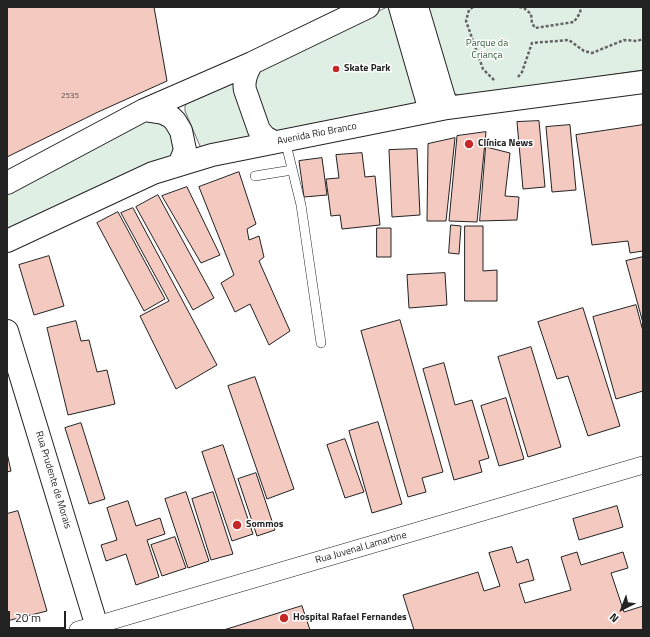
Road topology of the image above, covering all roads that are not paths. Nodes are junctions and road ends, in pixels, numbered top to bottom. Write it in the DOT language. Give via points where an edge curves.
graph roads {
  1 [pos="368,7"];
  2 [pos="400,7"];
  3 [pos="417,7"];
  4 [pos="252,63"];
  5 [pos="643,82"];
  6 [pos="144,110"];
  7 [pos="438,110"];
  8 [pos="279,141"];
  9 [pos="179,165"];
  10 [pos="292,170"];
  11 [pos="255,176"];
  12 [pos="7,183"];
  13 [pos="7,241"];
  14 [pos="7,330"];
  15 [pos="321,343"];
  16 [pos="7,376"];
  17 [pos="643,465"];
  18 [pos="88,629"];
  1 -- 4 [label="main road"];
  2 -- 7 [label="main road"];
  3 -- 7 [label="main road"];
  4 -- 6 [label="main road"];
  4 -- 8 [label="main road" via="246,74 245,90 259,130 265,137"];
  5 -- 7 [label="main road, Avenida Rio Branco"];
  6 -- 9 [label="main road" via="163,113 175,121 181,131 185,150"];
  6 -- 12 [label="main road"];
  7 -- 8 [label="main road, Avenida Rio Branco"];
  8 -- 9 [label="main road, Avenida Rio Branco" via="212,154"];
  8 -- 10 [label="lane"];
  9 -- 13 [label="main road, Avenida Rio Branco" via="153,173"];
  10 -- 11 [label="lane"];
  10 -- 15 [label="lane" via="300,205"];
  14 -- 18 [label="main road, Rua Prudente de Morais"];
  16 -- 18 [label="main road, Rua Prudente de Morais"];
  17 -- 18 [label="street, Rua Juvenal Lamartine"];
}
